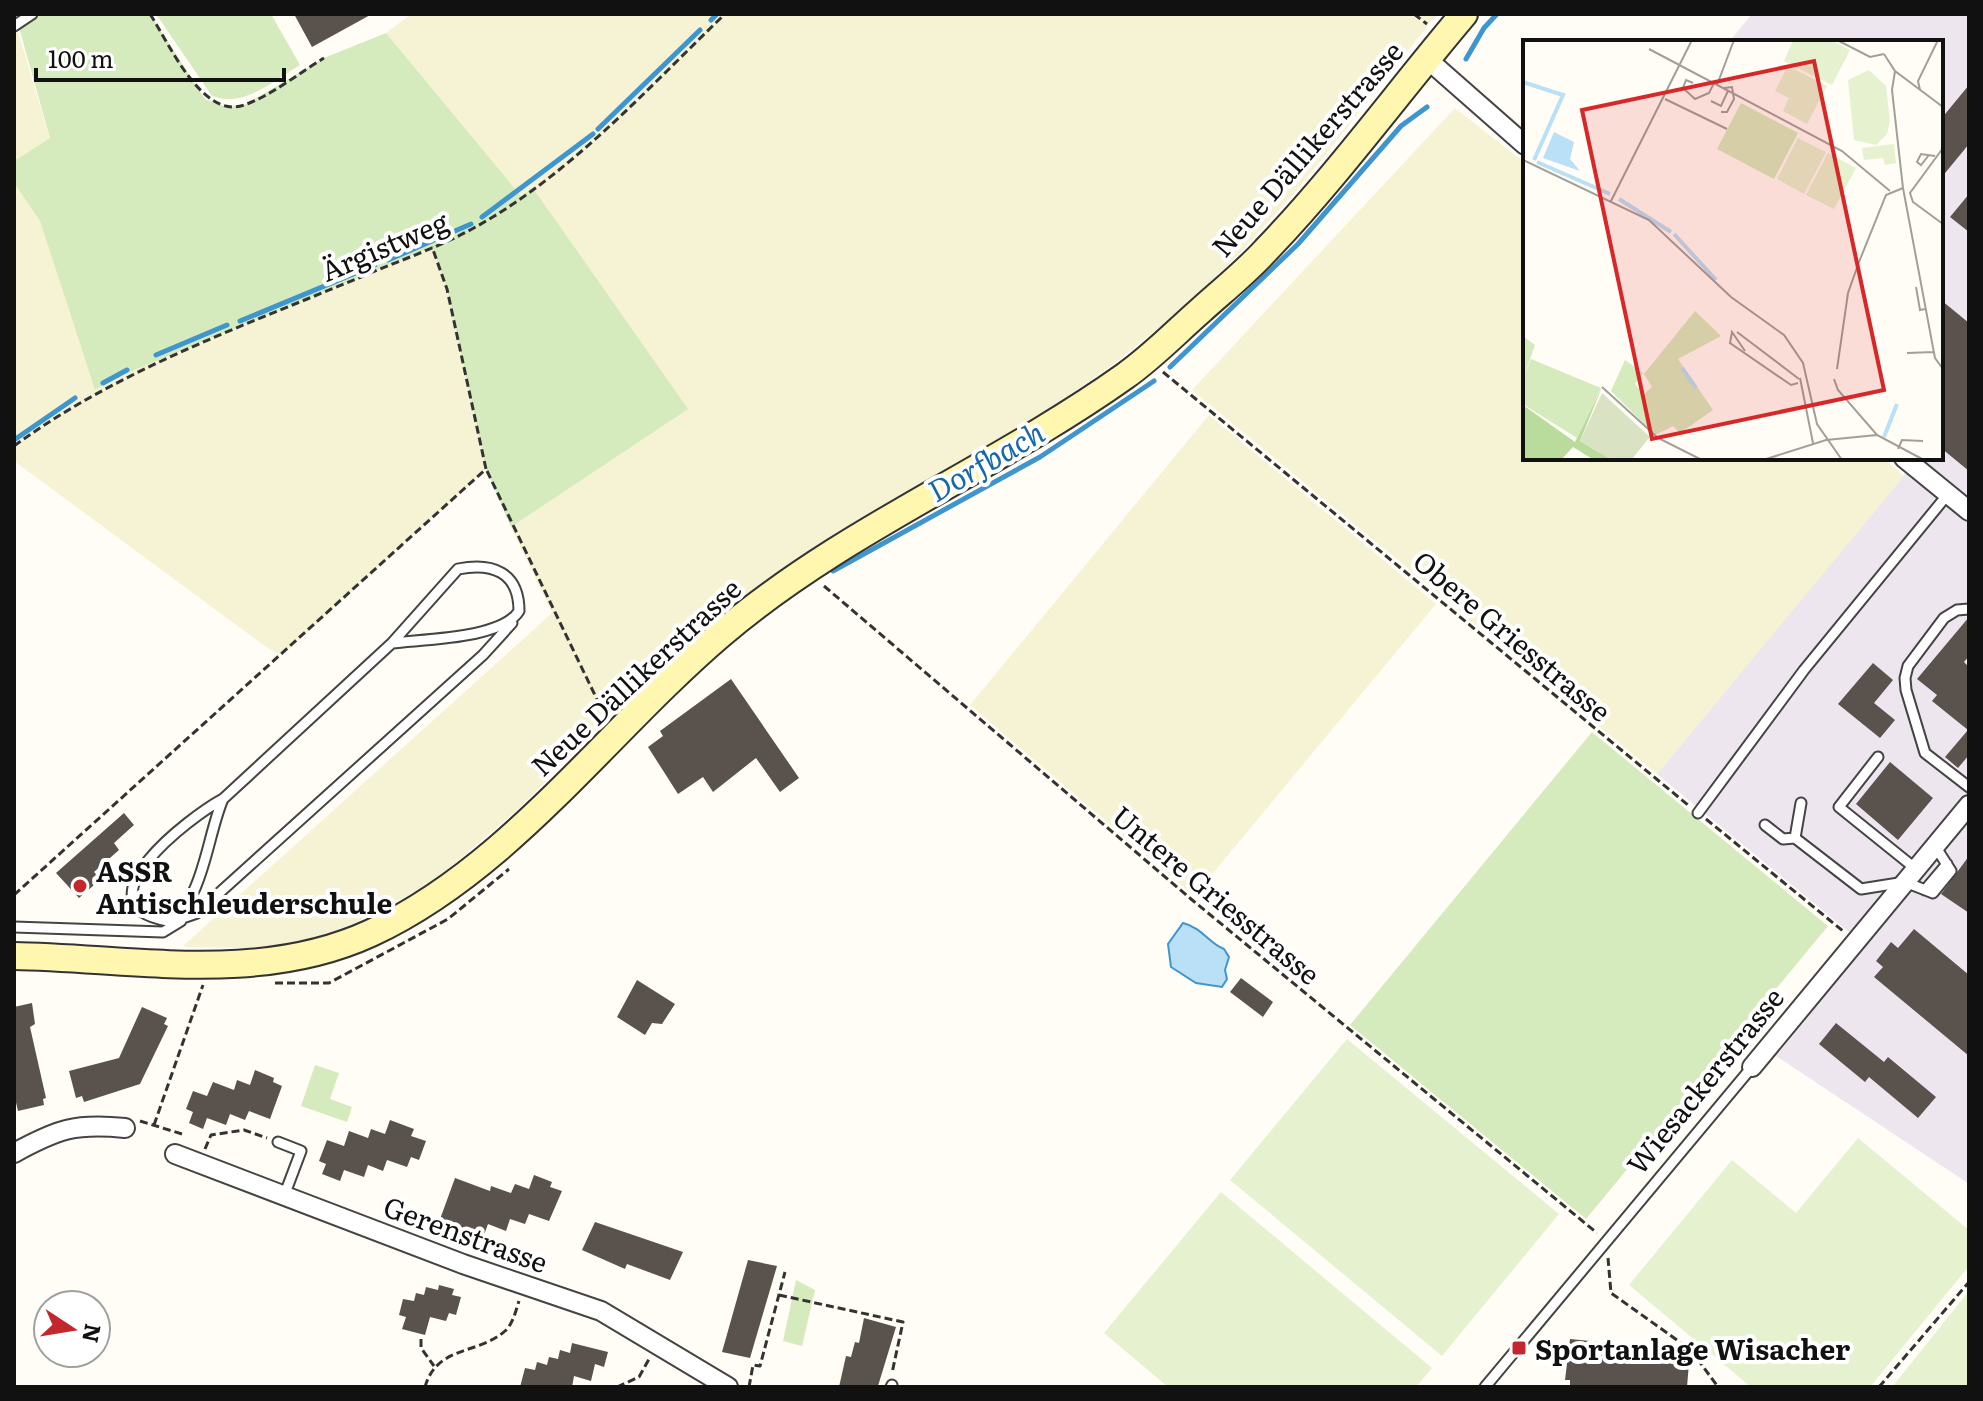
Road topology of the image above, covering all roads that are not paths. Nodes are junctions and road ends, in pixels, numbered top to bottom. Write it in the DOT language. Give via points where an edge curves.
graph roads {
  1 [pos="32,14"];
  2 [pos="1464,14"];
  3 [pos="14,26"];
  4 [pos="1426,58"];
  5 [pos="1523,143"];
  6 [pos="1906,460"];
  7 [pos="1948,494"];
  8 [pos="1969,511"];
  9 [pos="1969,609"];
  10 [pos="514,620"];
  11 [pos="392,643"];
  12 [pos="1878,757"];
  13 [pos="1969,787"];
  14 [pos="223,799"];
  15 [pos="1801,803"];
  16 [pos="1968,808"];
  17 [pos="1698,813"];
  18 [pos="1765,825"];
  19 [pos="1795,838"];
  20 [pos="1935,846"];
  21 [pos="1910,875"];
  22 [pos="168,921"];
  23 [pos="181,921"];
  24 [pos="14,927"];
  25 [pos="14,956"];
  26 [pos="1752,1067"];
  27 [pos="125,1128"];
  28 [pos="278,1142"];
  29 [pos="14,1153"];
  30 [pos="175,1154"];
  31 [pos="284,1196"];
  32 [pos="728,1387"];
  33 [pos="1485,1387"];
  1 -- 3 [label="lane"];
  2 -- 4 [label="street, Neue Dällikerstrasse"];
  4 -- 5 [label="street"];
  4 -- 25 [label="street, Neue Dällikerstrasse" via="1265,252 1147,359 1035,437 806,570 722,633 468,873 369,934 301,956 199,966"];
  6 -- 7 [label="street"];
  7 -- 8 [label="street"];
  7 -- 17 [label="lane" via="1804,670"];
  9 -- 13 [label="lane" via="1944,618 1908,666 1905,678 1925,753"];
  10 -- 11 [label="lane" via="485,631"];
  10 -- 11 [label="lane" via="519,597 504,575 479,565 458,569"];
  10 -- 23 [label="lane" via="472,666 197,913"];
  11 -- 14 [label="lane"];
  12 -- 21 [label="lane" via="1839,807"];
  14 -- 22 [label="lane" via="191,900 183,913"];
  14 -- 22 [label="lane" via="202,810 134,878 135,902 143,912"];
  15 -- 19 [label="lane"];
  16 -- 20 [label="street, Wiesackerstrasse"];
  18 -- 19 [label="lane" via="1783,839"];
  19 -- 21 [label="lane" via="1861,889"];
  20 -- 21 [label="street, Wiesackerstrasse"];
  20 -- 21 [label="lane" via="1947,864 1925,890"];
  21 -- 26 [label="street, Wiesackerstrasse"];
  22 -- 23 [label="lane"];
  23 -- 24 [label="lane" via="163,932"];
  26 -- 33 [label="lane, Wiesackerstrasse"];
  27 -- 29 [label="street" via="83,1124 53,1132"];
  28 -- 31 [label="lane" via="301,1151"];
  30 -- 31 [label="street, Gerenstrasse"];
  31 -- 32 [label="street, Gerenstrasse" via="601,1311"];
}
